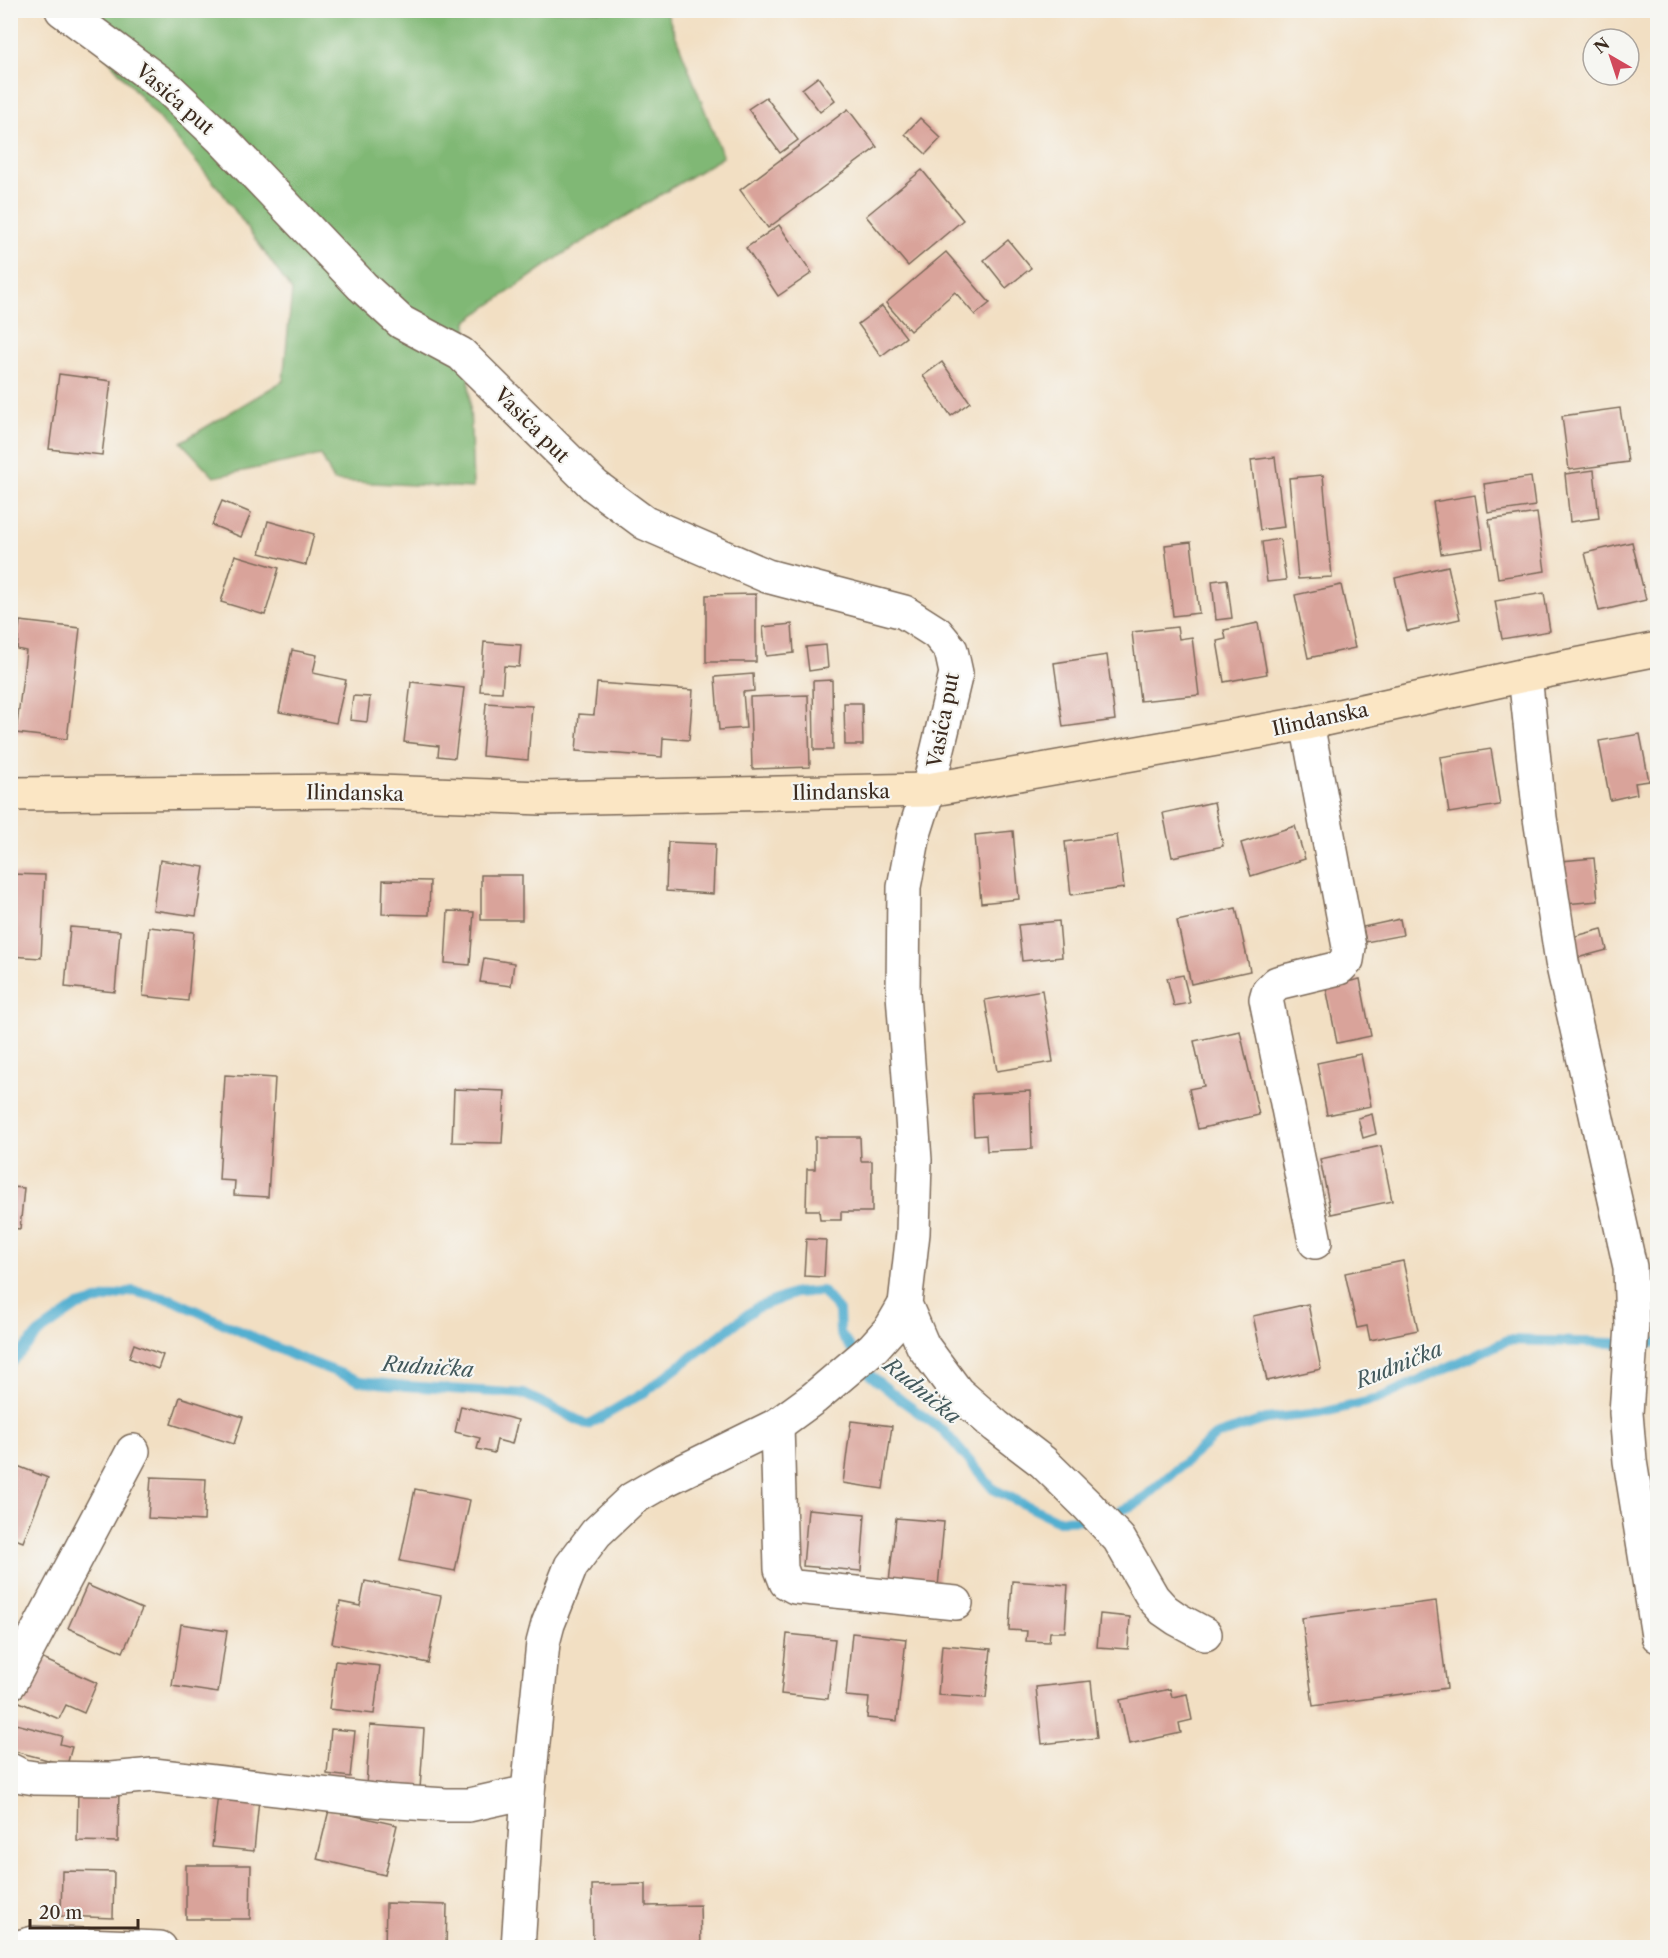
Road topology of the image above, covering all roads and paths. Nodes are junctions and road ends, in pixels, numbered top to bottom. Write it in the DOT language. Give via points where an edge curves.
graph roads {
  1 [pos="62,10"];
  2 [pos="1658,649"];
  3 [pos="1525,675"];
  4 [pos="1307,723"];
  5 [pos="928,790"];
  6 [pos="10,794"];
  7 [pos="1315,1242"];
  8 [pos="905,1304"];
  9 [pos="777,1425"];
  10 [pos="133,1451"];
  11 [pos="956,1603"];
  12 [pos="1205,1634"];
  13 [pos="1658,1636"];
  14 [pos="10,1683"];
  15 [pos="10,1770"];
  16 [pos="528,1792"];
  17 [pos="15,1947"];
  18 [pos="160,1947"];
  19 [pos="518,1947"];
  1 -- 5 [label="street, Vasića put" via="169,89 362,286 401,322 461,354 619,505 645,523 767,576 904,612 937,633 951,650 956,673"];
  2 -- 3 [label="street, Ilindanska"];
  3 -- 4 [label="street, Ilindanska"];
  3 -- 13 [label="street" via="1540,818 1562,962 1630,1267 1632,1326 1626,1413"];
  4 -- 5 [label="street, Ilindanska"];
  4 -- 7 [label="street" via="1349,947 1347,960 1339,968 1277,983 1266,999"];
  5 -- 6 [label="street, Ilindanska" via="542,798 352,792"];
  5 -- 8 [label="street, Vasića put" via="904,886 903,994 915,1160 913,1233"];
  8 -- 9 [label="street" via="873,1348"];
  8 -- 12 [label="street" via="923,1346 957,1392 1043,1462 1088,1506 1119,1539 1164,1610"];
  9 -- 11 [label="street" via="781,1569 786,1582 795,1587"];
  9 -- 16 [label="street" via="632,1499 596,1533 572,1566 543,1643"];
  10 -- 14 [label="street"];
  15 -- 16 [label="street" via="35,1778 153,1775 446,1805 469,1805"];
  16 -- 19 [label="street"];
  17 -- 18 [label="street" via="34,1943"];
}
